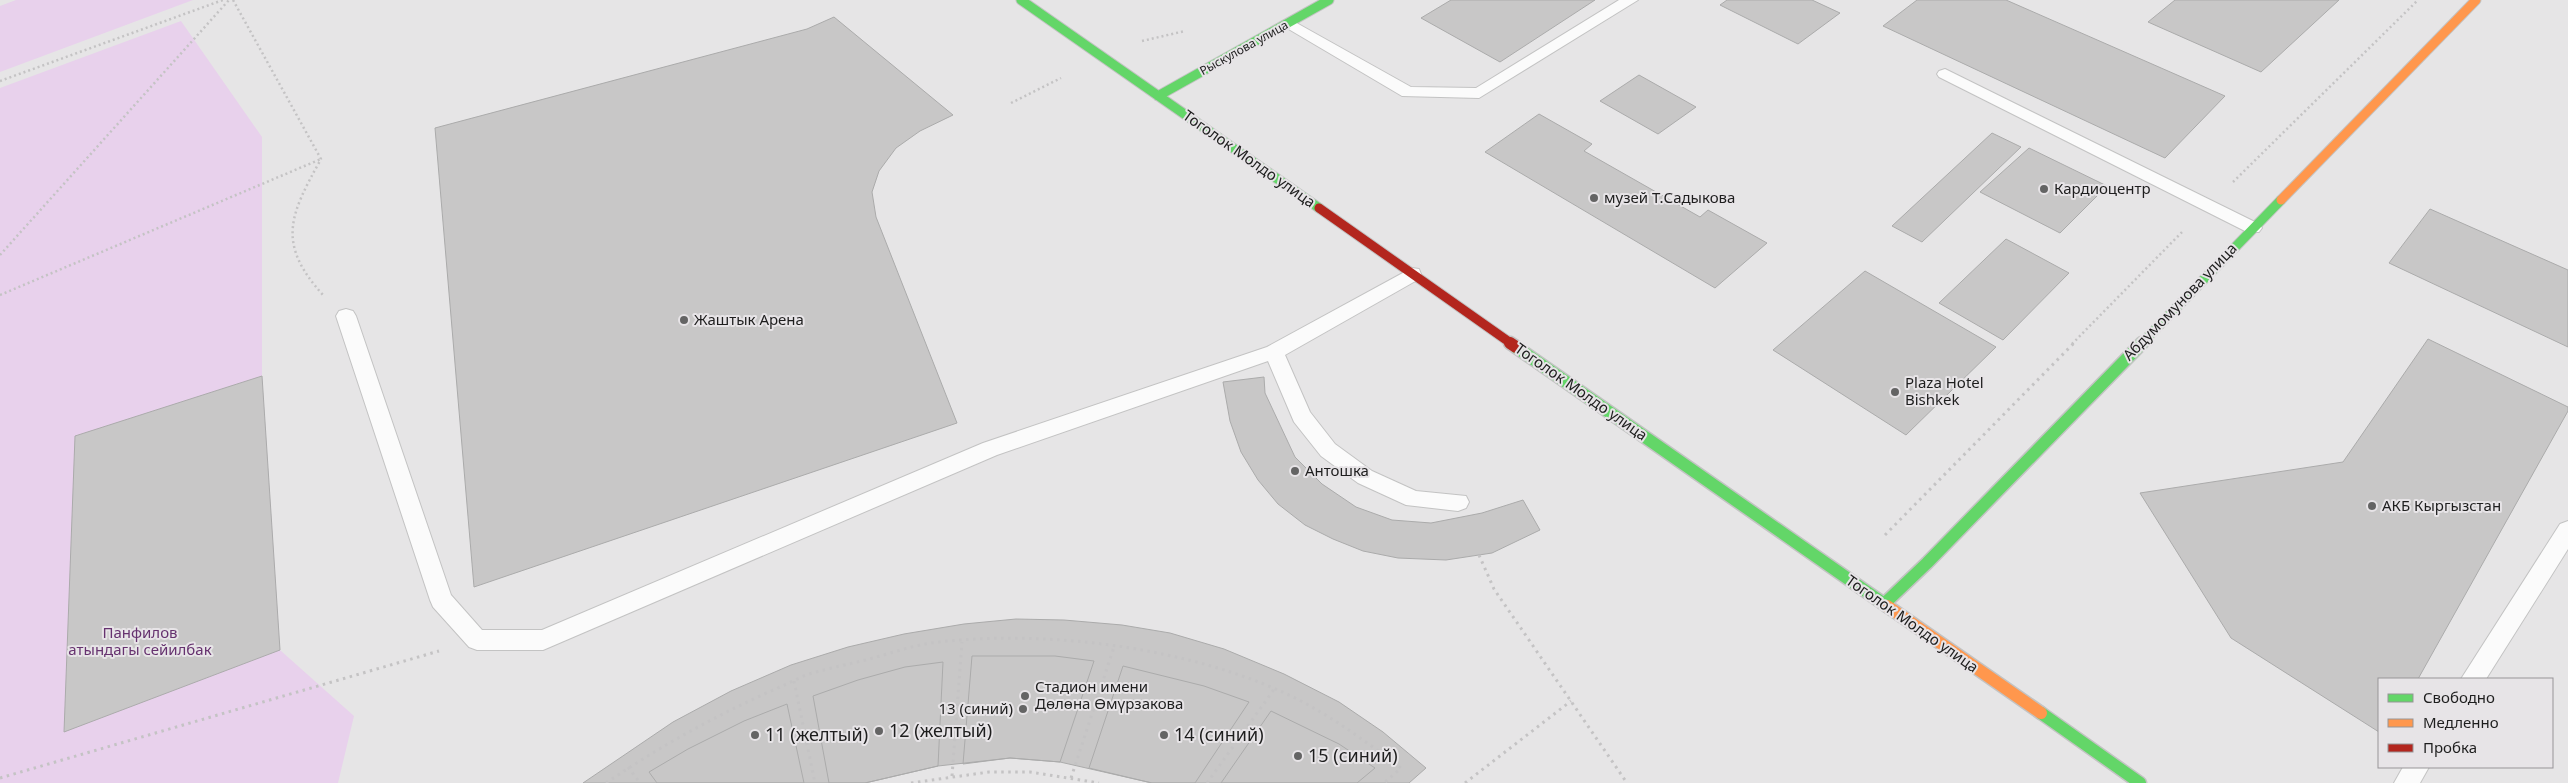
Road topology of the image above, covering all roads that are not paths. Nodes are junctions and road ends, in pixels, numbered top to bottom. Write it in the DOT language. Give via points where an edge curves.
graph roads {
  1 [pos="1021,0"];
  2 [pos="1330,0"];
  3 [pos="1630,0"];
  4 [pos="2476,0"];
  5 [pos="1288,24"];
  6 [pos="1945,74"];
  7 [pos="1158,96"];
  8 [pos="2253,228"];
  9 [pos="1412,274"];
  10 [pos="346,316"];
  11 [pos="1274,352"];
  12 [pos="1458,502"];
  13 [pos="2568,530"];
  14 [pos="1884,604"];
  15 [pos="2474,678"];
  16 [pos="2416,768"];
  17 [pos="2140,783"];
  18 [pos="2406,783"];
  1 -- 7 [label="street, Тоголок Молдо улица"];
  2 -- 5 [label="street, Рыскулова улица"];
  3 -- 5 [label="lane" via="1478,93 1408,92"];
  4 -- 8 [label="street, Абдумомунова улица"];
  5 -- 7 [label="street, Рыскулова улица"];
  6 -- 8 [label="lane"];
  7 -- 9 [label="street, Тоголок Молдо улица"];
  8 -- 14 [label="street, Абдумомунова улица"];
  9 -- 11 [label="lane"];
  9 -- 14 [label="street, Тоголок Молдо улица"];
  10 -- 11 [label="lane" via="441,600 477,640 543,640 990,449"];
  11 -- 12 [label="lane" via="1301,416 1328,450 1365,477 1414,499"];
  13 -- 15 [label="lane"];
  14 -- 17 [label="street, Тоголок Молдо улица"];
  16 -- 18 [label="lane"];
}
